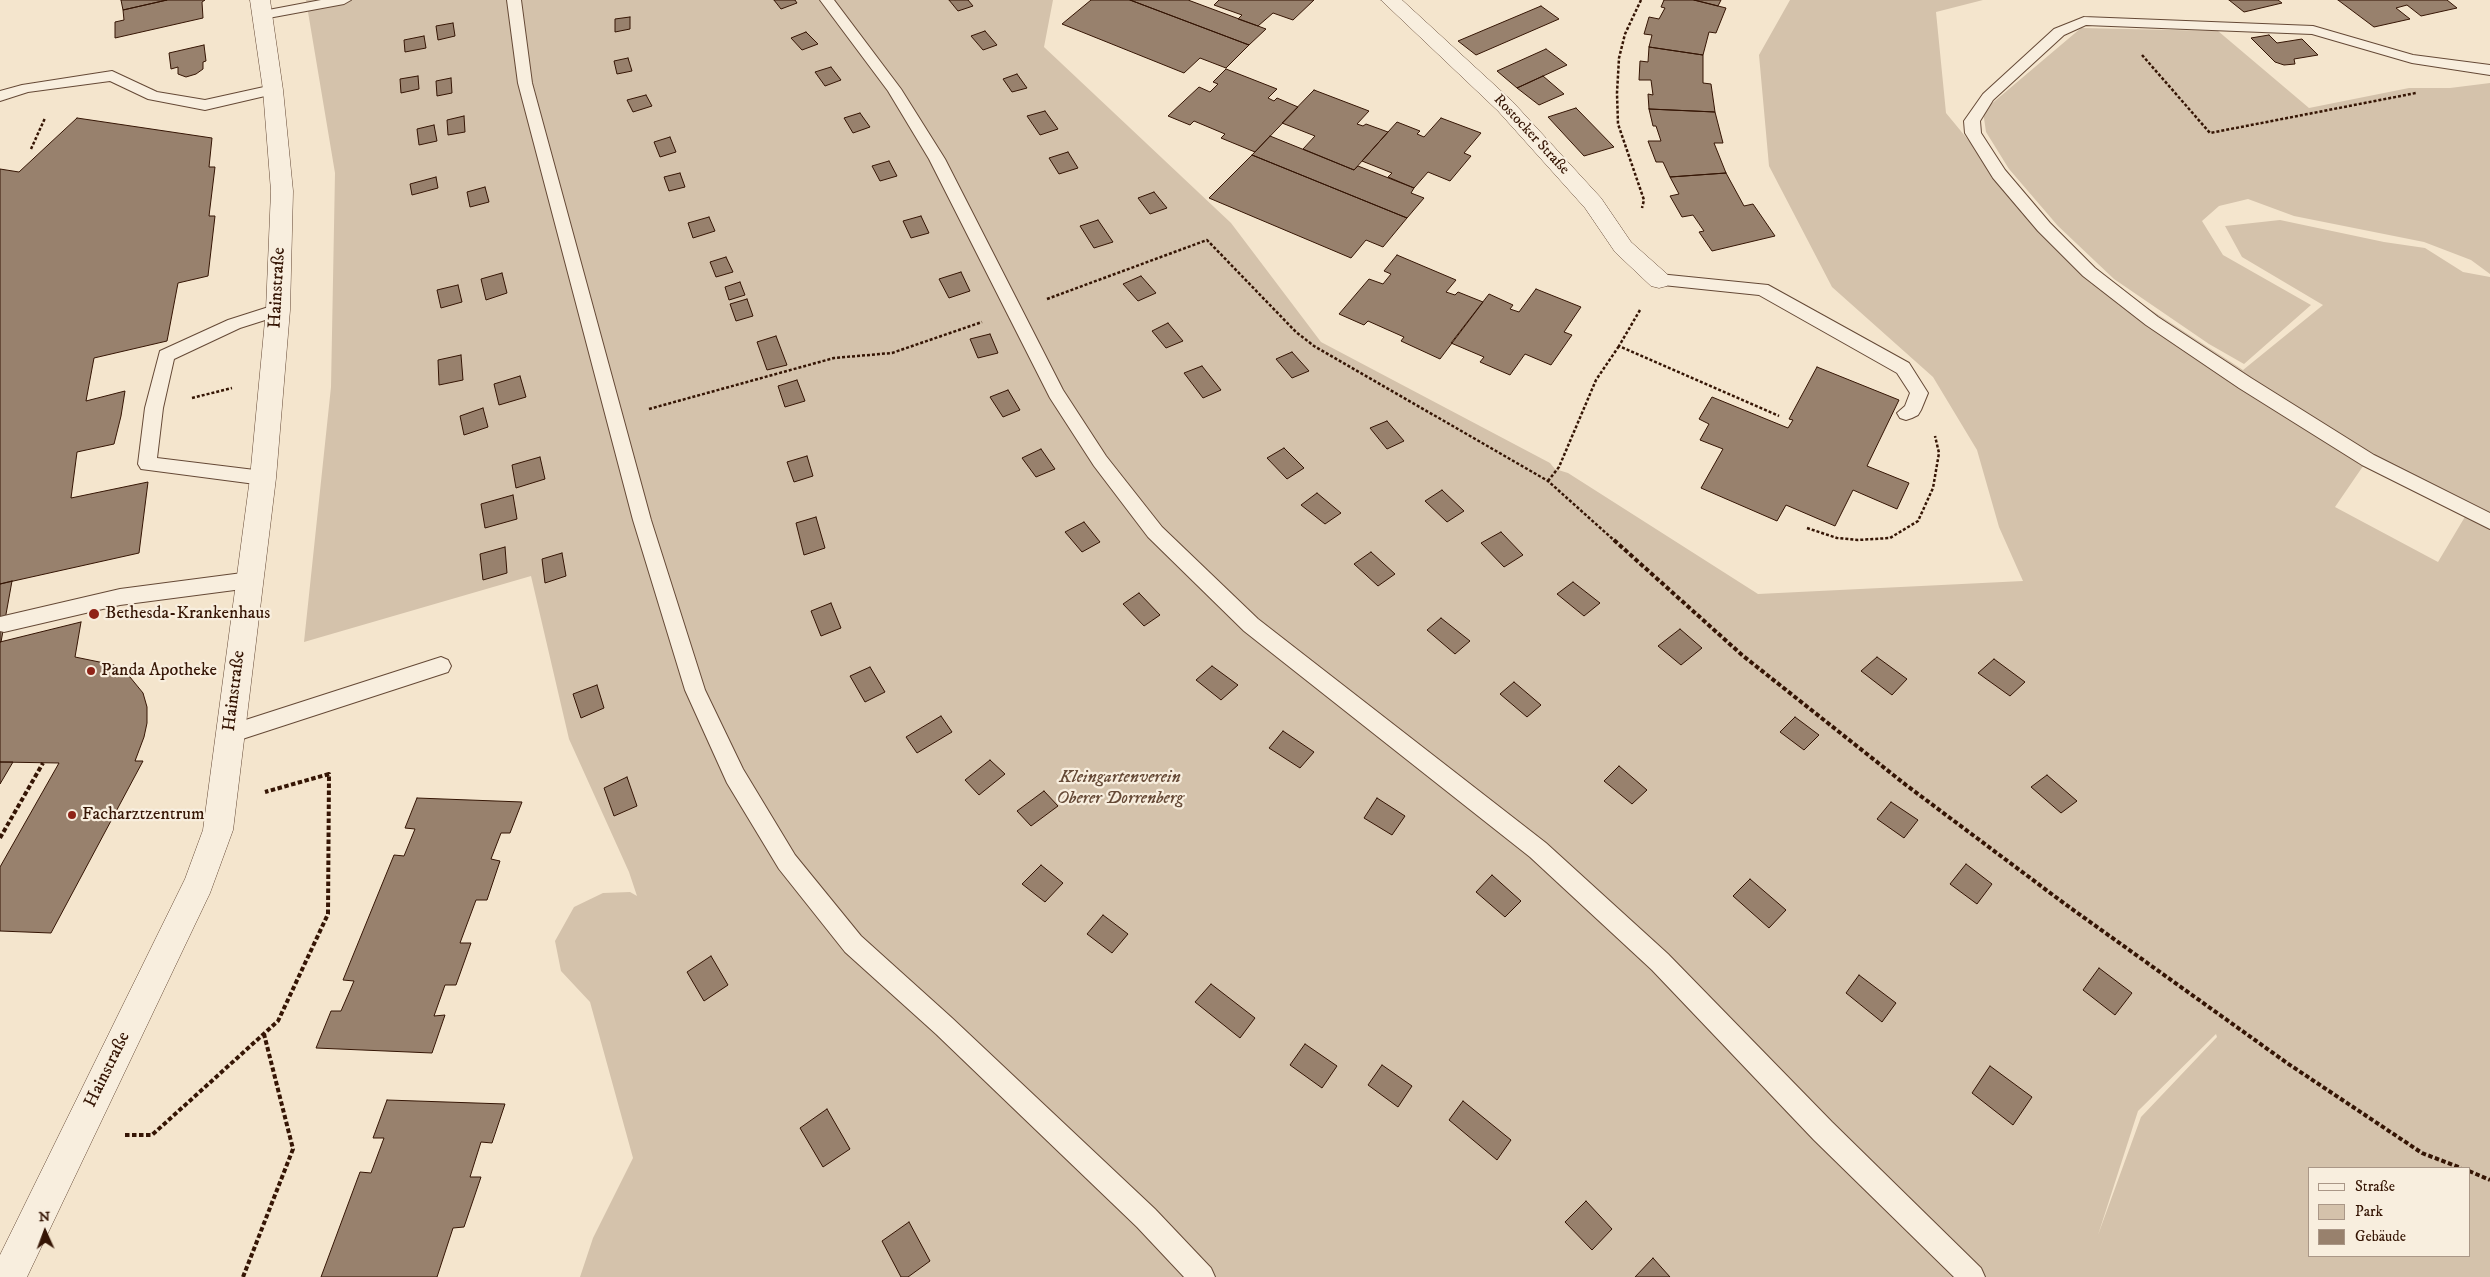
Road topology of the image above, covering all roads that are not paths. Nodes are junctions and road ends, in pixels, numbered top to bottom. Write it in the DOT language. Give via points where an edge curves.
graph roads {
  1 [pos="344,0"];
  2 [pos="514,0"];
  3 [pos="827,0"];
  4 [pos="1391,0"];
  5 [pos="261,8"];
  6 [pos="2490,70"];
  7 [pos="273,90"];
  8 [pos="0,96"];
  9 [pos="1659,280"];
  10 [pos="278,310"];
  11 [pos="1906,413"];
  12 [pos="263,478"];
  13 [pos="2490,522"];
  14 [pos="250,580"];
  15 [pos="4,624"];
  16 [pos="441,666"];
  17 [pos="230,734"];
  18 [pos="11,1249"];
  19 [pos="8,1277"];
  20 [pos="1202,1277"];
  21 [pos="1972,1277"];
  1 -- 5 [label="lane"];
  2 -- 20 [label="lane" via="525,83 642,520 695,690 735,776 787,862 853,944 1131,1204"];
  3 -- 21 [label="lane" via="894,89 936,159 1056,393 1100,460 1155,532 1251,625 1538,850 1660,962 1823,1131"];
  4 -- 9 [label="street, Rostocker Straße" via="1505,106 1593,203 1623,247"];
  5 -- 7 [label="street, Hainstraße"];
  6 -- 13 [label="lane" via="2412,59 2314,30 2084,21 2059,32 1988,97 1972,121 1972,133 1999,174 2044,227 2089,272 2144,315 2368,460"];
  7 -- 8 [label="lane" via="205,105 153,96 112,76 27,88"];
  7 -- 10 [label="street, Hainstraße" via="282,191"];
  9 -- 11 [label="lane" via="1762,289 1902,368 1918,393 1912,410"];
  10 -- 12 [label="street, Hainstraße"];
  10 -- 12 [label="lane" via="234,324 166,355 154,408 147,464"];
  12 -- 14 [label="street, Hainstraße"];
  14 -- 15 [label="lane" via="120,597"];
  14 -- 17 [label="street, Hainstraße"];
  16 -- 17 [label="lane"];
  17 -- 18 [label="street, Hainstraße" via="218,830 199,883 77,1135"];
  18 -- 19 [label="street, Hainstraße"];
}
